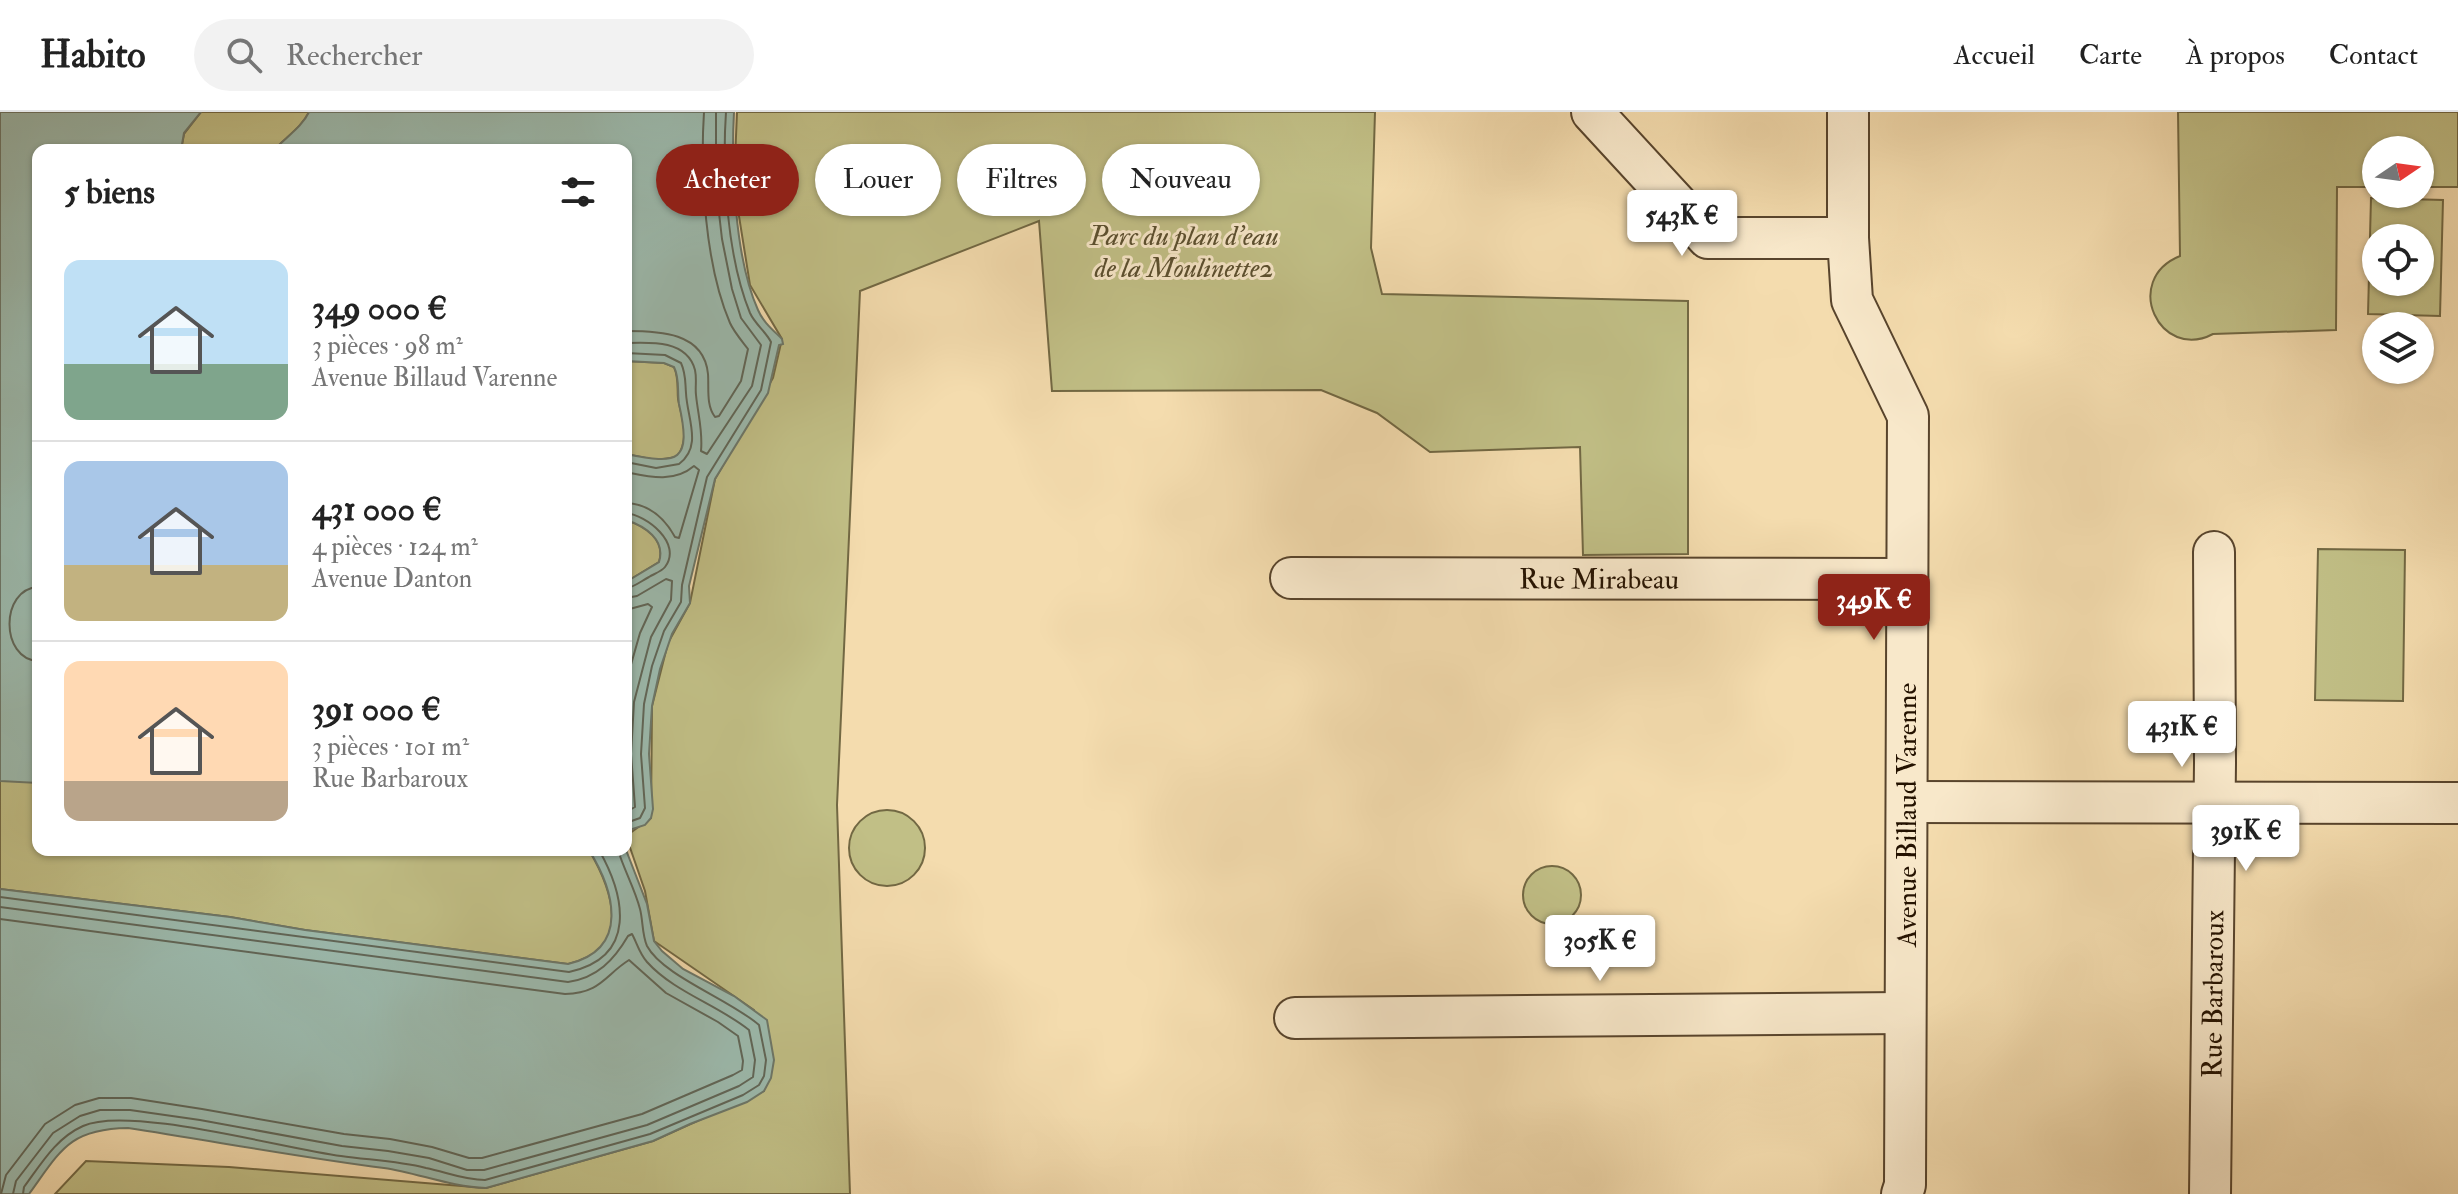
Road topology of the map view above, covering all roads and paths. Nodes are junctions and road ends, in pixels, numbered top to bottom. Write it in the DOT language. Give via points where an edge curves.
graph roads {
  1 [pos="1592,112"];
  2 [pos="1848,112"];
  3 [pos="1848,238"];
  4 [pos="2214,552"];
  5 [pos="1291,578"];
  6 [pos="1906,579"];
  7 [pos="2215,801"];
  8 [pos="1907,802"];
  9 [pos="2458,803"];
  10 [pos="1905,1013"];
  11 [pos="1295,1018"];
  12 [pos="1902,1194"];
  13 [pos="2210,1194"];
  1 -- 3 [label="street" via="1708,238"];
  2 -- 3 [label="street, Avenue Billaud Varenne"];
  3 -- 6 [label="street, Avenue Billaud Varenne" via="1852,300 1908,416"];
  4 -- 7 [label="street, Rue Barbaroux"];
  5 -- 6 [label="street, Rue Mirabeau"];
  6 -- 8 [label="street, Avenue Billaud Varenne"];
  7 -- 8 [label="street"];
  7 -- 9 [label="street"];
  7 -- 13 [label="street, Rue Barbaroux"];
  8 -- 10 [label="street, Avenue Billaud Varenne"];
  10 -- 11 [label="street"];
  10 -- 12 [label="street, Avenue Billaud Varenne"];
}
